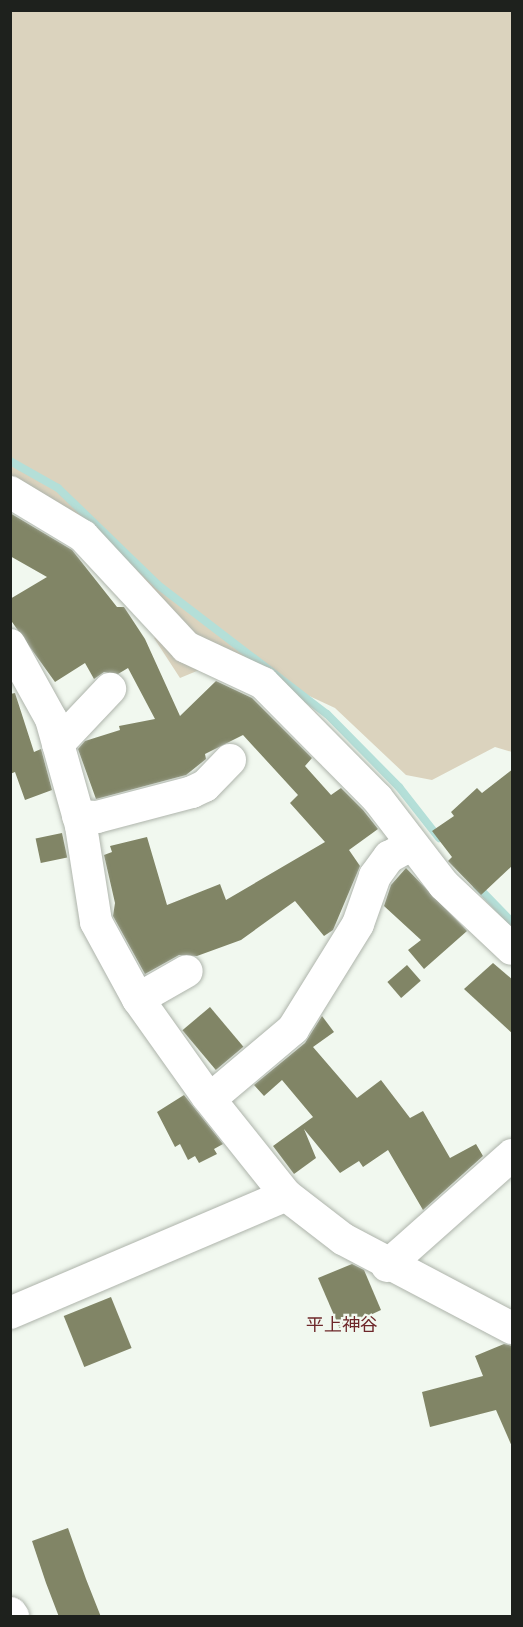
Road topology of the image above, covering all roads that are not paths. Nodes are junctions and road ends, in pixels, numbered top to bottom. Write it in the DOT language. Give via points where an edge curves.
graph roads {
  1 [pos="10,492"];
  2 [pos="10,645"];
  3 [pos="110,689"];
  4 [pos="58,744"];
  5 [pos="230,760"];
  6 [pos="78,816"];
  7 [pos="412,844"];
  8 [pos="513,948"];
  9 [pos="187,971"];
  10 [pos="138,999"];
  11 [pos="210,1099"];
  12 [pos="513,1155"];
  13 [pos="286,1195"];
  14 [pos="387,1266"];
  15 [pos="10,1313"];
  16 [pos="513,1328"];
  1 -- 7 [label="street" via="83,537 186,647 263,683 377,798"];
  2 -- 4 [label="street" via="51,719"];
  3 -- 4 [label="street"];
  4 -- 6 [label="street"];
  5 -- 6 [label="street" via="205,786 192,792 97,817"];
  6 -- 10 [label="street" via="96,922"];
  7 -- 8 [label="street" via="444,885"];
  7 -- 11 [label="street" via="389,858 375,876 358,924 293,1029"];
  9 -- 10 [label="street"];
  10 -- 11 [label="street"];
  11 -- 13 [label="street"];
  12 -- 14 [label="street"];
  13 -- 14 [label="street"];
  13 -- 15 [label="street"];
  14 -- 16 [label="street" via="480,1307"];
}
